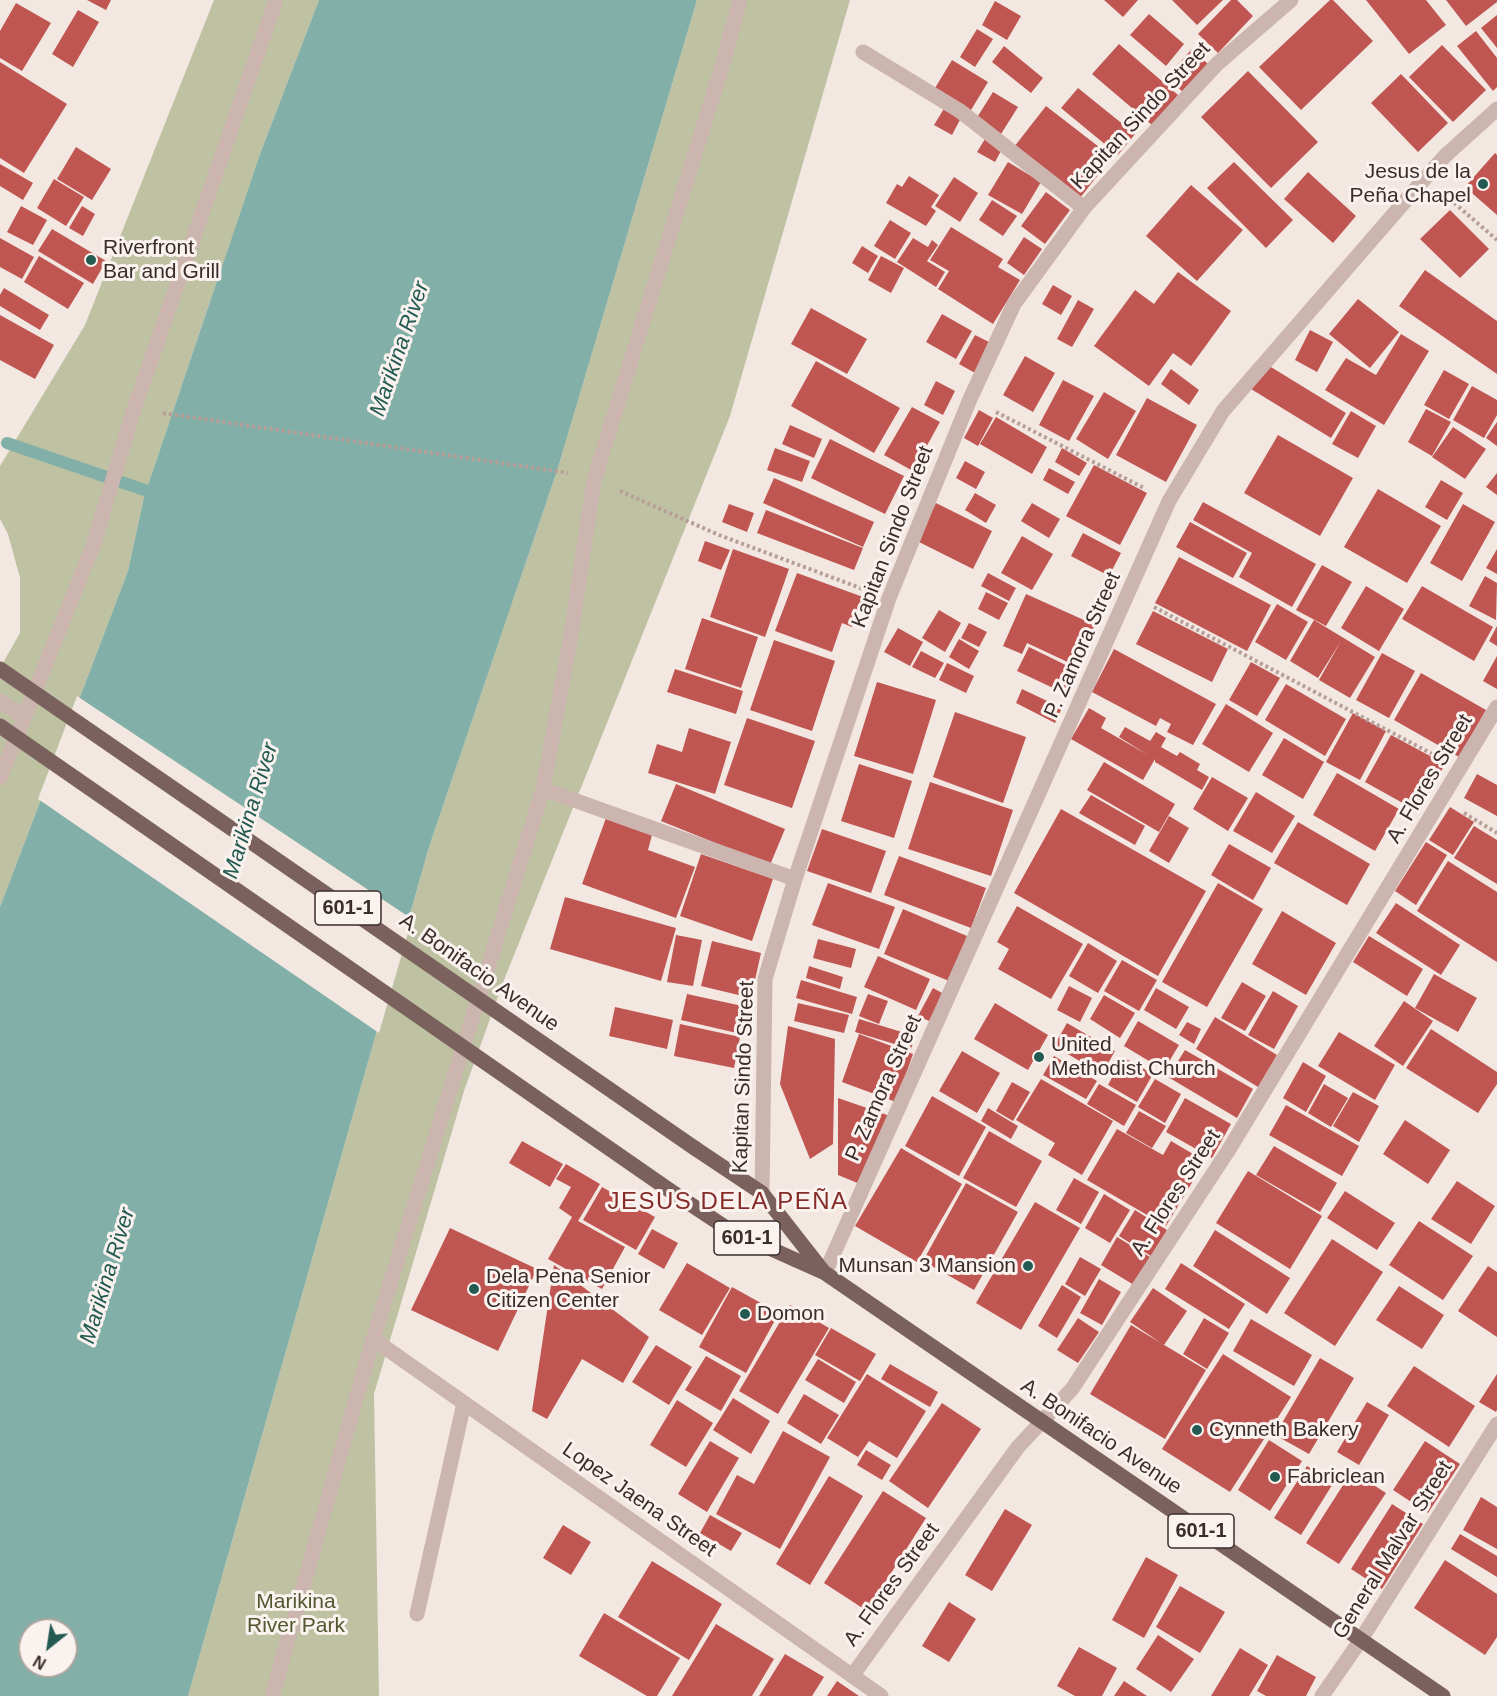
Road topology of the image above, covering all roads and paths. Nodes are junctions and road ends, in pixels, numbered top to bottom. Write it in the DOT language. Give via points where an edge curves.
graph roads {
  1 [pos="276,0"];
  2 [pos="740,0"];
  3 [pos="1291,0"];
  4 [pos="863,52"];
  5 [pos="1497,109"];
  6 [pos="1426,177"];
  7 [pos="1084,208"];
  8 [pos="1497,240"];
  9 [pos="970,399"];
  10 [pos="156,412"];
  11 [pos="567,473"];
  12 [pos="594,480"];
  13 [pos="1169,501"];
  14 [pos="1129,594"];
  15 [pos="890,598"];
  16 [pos="0,669"];
  17 [pos="0,701"];
  18 [pos="1497,707"];
  19 [pos="24,717"];
  20 [pos="0,726"];
  21 [pos="1461,769"];
  22 [pos="0,776"];
  23 [pos="543,789"];
  24 [pos="1443,800"];
  25 [pos="1497,833"];
  26 [pos="795,879"];
  27 [pos="762,1193"];
  28 [pos="825,1273"];
  29 [pos="373,1339"];
  30 [pos="464,1402"];
  31 [pos="1041,1422"];
  32 [pos="1497,1424"];
  33 [pos="417,1614"];
  34 [pos="1360,1641"];
  35 [pos="852,1676"];
  36 [pos="272,1696"];
  37 [pos="881,1696"];
  38 [pos="1322,1696"];
  39 [pos="1443,1696"];
  1 -- 19 [label="street" via="125,438 93,546"];
  2 -- 12 [label="street"];
  3 -- 7 [label="street, Kapitan Sindo Street" via="1216,64"];
  4 -- 7 [label="street" via="960,111"];
  5 -- 6 [label="street, P. Zamora Street"];
  6 -- 8 [label="path"];
  6 -- 13 [label="street, P. Zamora Street" via="1223,411"];
  7 -- 9 [label="street, Kapitan Sindo Street" via="1014,304"];
  9 -- 13 [label="path"];
  9 -- 15 [label="street, Kapitan Sindo Street"];
  10 -- 11 [label="path"];
  12 -- 15 [label="path" via="719,535"];
  12 -- 23 [label="street"];
  13 -- 14 [label="street, P. Zamora Street"];
  14 -- 21 [label="path"];
  14 -- 28 [label="street, P. Zamora Street"];
  15 -- 26 [label="street, Kapitan Sindo Street"];
  16 -- 27 [label="main road, A. Bonifacio Avenue / 601-1, bridge"];
  17 -- 19 [label="street"];
  18 -- 21 [label="street, A. Flores Street"];
  19 -- 22 [label="street"];
  20 -- 28 [label="main road, A. Bonifacio Avenue / 601-1, bridge" via="675,1194 731,1231"];
  21 -- 24 [label="street, A. Flores Street"];
  23 -- 26 [label="street"];
  23 -- 29 [label="street"];
  24 -- 25 [label="path"];
  24 -- 31 [label="street, A. Flores Street" via="1228,1151 1072,1389"];
  26 -- 27 [label="street, Kapitan Sindo Street" via="765,980"];
  27 -- 28 [label="main road, A. Bonifacio Avenue / 601-1"];
  28 -- 31 [label="main road, A. Bonifacio Avenue / 601-1"];
  29 -- 30 [label="street, Lopez Jaena Street"];
  29 -- 36 [label="street"];
  30 -- 33 [label="street"];
  30 -- 35 [label="street, Lopez Jaena Street"];
  31 -- 34 [label="main road, A. Bonifacio Avenue / 601-1"];
  31 -- 35 [label="street, A. Flores Street" via="1018,1447"];
  32 -- 34 [label="street, General Malvar Street"];
  34 -- 38 [label="street, General Malvar Street"];
  34 -- 39 [label="main road, A. Bonifacio Avenue / 601-1"];
  35 -- 37 [label="street, Lopez Jaena Street"];
}
